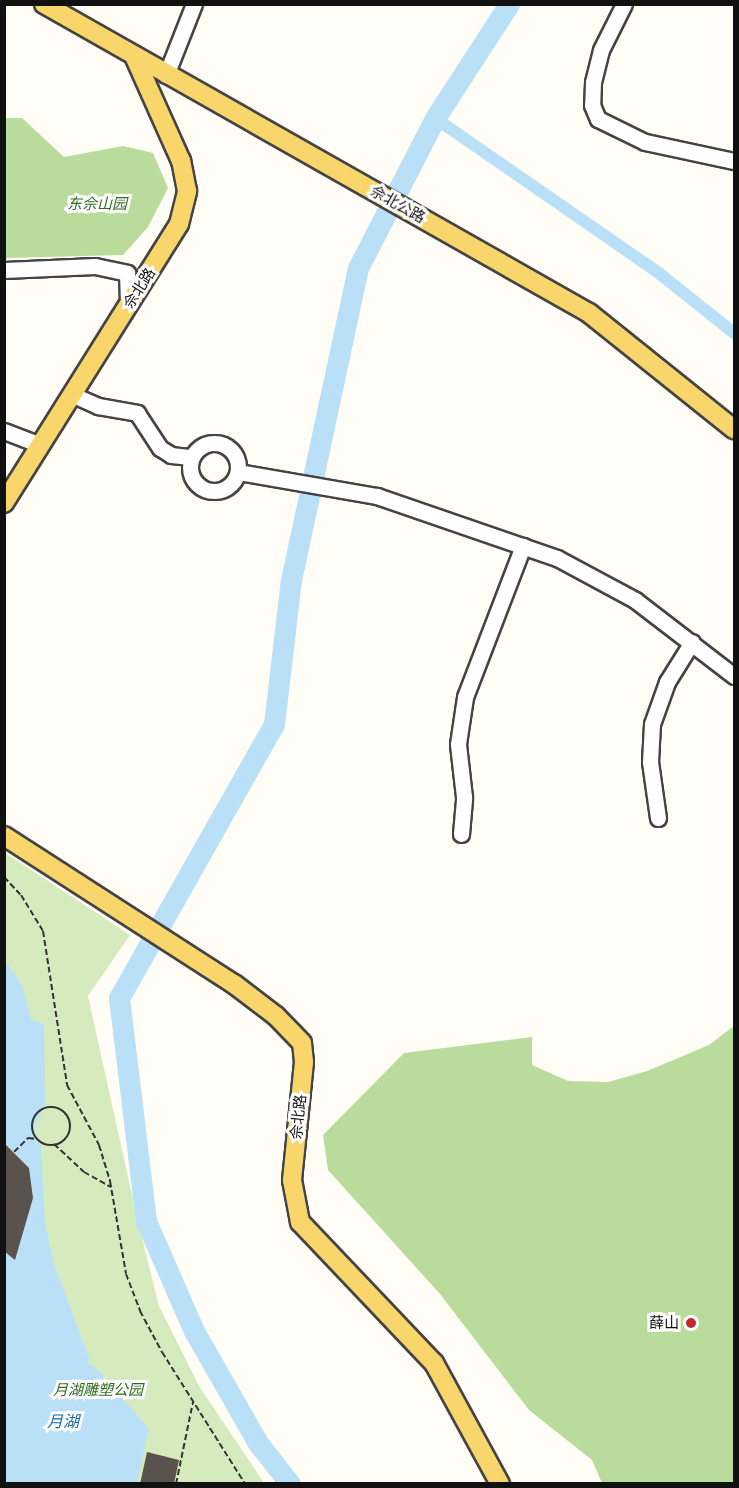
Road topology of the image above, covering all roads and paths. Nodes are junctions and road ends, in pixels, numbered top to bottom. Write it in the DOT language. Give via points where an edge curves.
graph roads {
  1 [pos="44,4"];
  2 [pos="194,4"];
  3 [pos="624,4"];
  4 [pos="135,58"];
  5 [pos="166,75"];
  6 [pos="735,161"];
  7 [pos="4,270"];
  8 [pos="128,304"];
  9 [pos="71,394"];
  10 [pos="735,429"];
  11 [pos="4,431"];
  12 [pos="40,445"];
  13 [pos="191,457"];
  14 [pos="238,472"];
  15 [pos="4,503"];
  16 [pos="522,546"];
  17 [pos="692,642"];
  18 [pos="735,676"];
  19 [pos="658,818"];
  20 [pos="461,834"];
  21 [pos="4,836"];
  22 [pos="4,877"];
  23 [pos="37,1139"];
  24 [pos="54,1144"];
  25 [pos="14,1152"];
  26 [pos="111,1187"];
  27 [pos="193,1402"];
  28 [pos="176,1484"];
  29 [pos="245,1484"];
  30 [pos="500,1484"];
  1 -- 4 [label="main road, 佘北公路"];
  2 -- 5 [label="street"];
  3 -- 6 [label="street" via="601,50 593,82 592,105 598,119 645,142"];
  4 -- 5 [label="main road, 佘北公路"];
  4 -- 8 [label="main road, 佘北路" via="181,161 187,191 179,224"];
  5 -- 10 [label="main road, 佘北公路" via="589,313"];
  7 -- 8 [label="street" via="95,266 127,273"];
  8 -- 9 [label="main road, 佘北路"];
  9 -- 12 [label="main road, 佘北路"];
  9 -- 13 [label="street" via="98,406 137,413 160,448 171,455"];
  11 -- 12 [label="street"];
  12 -- 15 [label="main road, 佘北路"];
  13 -- 14 [label="street" via="203,444 225,445 237,460"];
  13 -- 14 [label="street" via="191,476 197,486 212,491 225,489"];
  14 -- 16 [label="street" via="352,490 420,508"];
  16 -- 17 [label="street" via="593,574"];
  16 -- 20 [label="street" via="465,697 459,726 464,797"];
  17 -- 18 [label="street"];
  17 -- 19 [label="street" via="659,701 649,742"];
  21 -- 30 [label="main road, 佘北路" via="276,1016 302,1042 304,1062 292,1180 300,1222 434,1363"];
  22 -- 26 [label="path" via="21,895 43,931 67,1085 99,1145"];
  23 -- 24 [label="path"];
  23 -- 24 [label="path" via="32,1128 35,1116 45,1108 57,1108 67,1116 69,1128 65,1138"];
  23 -- 25 [label="path" via="28,1138"];
  24 -- 26 [label="path" via="84,1172"];
  26 -- 27 [label="path" via="126,1274 162,1352"];
  27 -- 28 [label="path"];
  27 -- 29 [label="path"];
}
